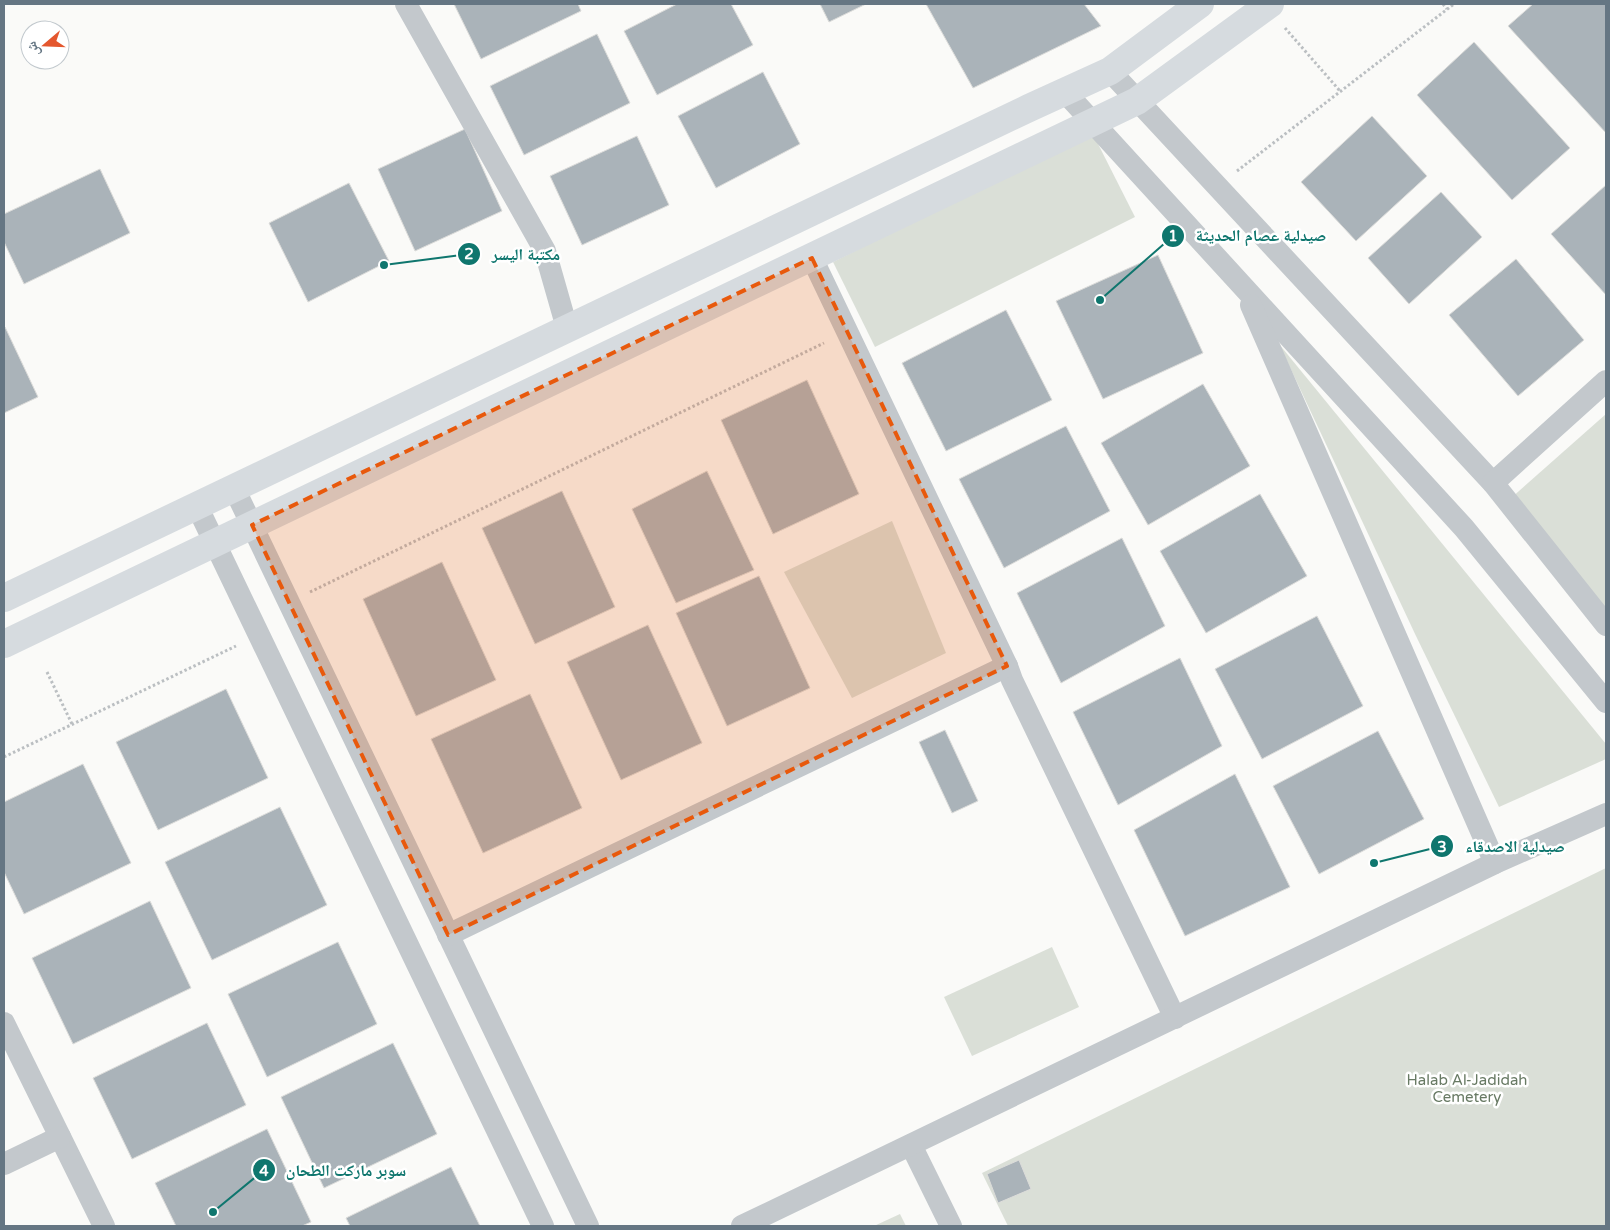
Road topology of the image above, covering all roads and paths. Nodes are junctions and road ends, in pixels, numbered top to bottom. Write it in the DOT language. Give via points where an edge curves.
graph roads {
  1 [pos="406,4"];
  2 [pos="1200,4"];
  3 [pos="1442,4"];
  4 [pos="1454,4"];
  5 [pos="1268,5"];
  6 [pos="1447,9"];
  7 [pos="1110,71"];
  8 [pos="1340,91"];
  9 [pos="1065,92"];
  10 [pos="1137,101"];
  11 [pos="1092,122"];
  12 [pos="1217,186"];
  13 [pos="812,258"];
  14 [pos="1244,287"];
  15 [pos="567,328"];
  16 [pos="847,332"];
  17 [pos="1606,381"];
  18 [pos="1493,483"];
  19 [pos="234,488"];
  20 [pos="197,506"];
  21 [pos="252,525"];
  22 [pos="214,544"];
  23 [pos="4,598"];
  24 [pos="290,603"];
  25 [pos="1606,625"];
  26 [pos="258,635"];
  27 [pos="4,644"];
  28 [pos="1007,666"];
  29 [pos="47,672"];
  30 [pos="1606,702"];
  31 [pos="72,724"];
  32 [pos="4,757"];
  33 [pos="1606,814"];
  34 [pos="1495,863"];
  35 [pos="448,934"];
  36 [pos="1175,1018"];
  37 [pos="4,1023"];
  38 [pos="60,1137"];
  39 [pos="911,1145"];
  40 [pos="4,1164"];
  41 [pos="104,1226"];
  42 [pos="543,1226"];
  43 [pos="588,1226"];
  44 [pos="742,1226"];
  45 [pos="951,1226"];
  1 -- 15 [label="street" via="545,251"];
  2 -- 7 [label="street"];
  3 -- 6 [label="path"];
  4 -- 6 [label="path"];
  5 -- 8 [label="path"];
  5 -- 10 [label="street"];
  6 -- 8 [label="path"];
  7 -- 9 [label="street"];
  7 -- 10 [label="street"];
  8 -- 12 [label="path"];
  9 -- 11 [label="street"];
  9 -- 15 [label="street"];
  10 -- 11 [label="street"];
  10 -- 12 [label="street"];
  11 -- 13 [label="street"];
  11 -- 14 [label="street"];
  12 -- 18 [label="street"];
  13 -- 16 [label="street"];
  13 -- 21 [label="street"];
  14 -- 30 [label="street" via="1464,528"];
  14 -- 34 [label="street"];
  15 -- 19 [label="street"];
  16 -- 24 [label="path"];
  16 -- 28 [label="street"];
  17 -- 18 [label="street"];
  18 -- 25 [label="street"];
  19 -- 20 [label="street"];
  19 -- 21 [label="street"];
  20 -- 22 [label="street"];
  20 -- 23 [label="street"];
  21 -- 22 [label="street"];
  21 -- 24 [label="street"];
  22 -- 26 [label="street"];
  22 -- 27 [label="street"];
  24 -- 35 [label="street"];
  26 -- 31 [label="path"];
  26 -- 42 [label="street"];
  28 -- 35 [label="street"];
  28 -- 36 [label="street"];
  29 -- 31 [label="path"];
  31 -- 32 [label="path"];
  33 -- 34 [label="street"];
  34 -- 36 [label="street"];
  35 -- 43 [label="street"];
  36 -- 39 [label="street"];
  37 -- 38 [label="street"];
  38 -- 40 [label="street"];
  38 -- 41 [label="street"];
  39 -- 44 [label="street"];
  39 -- 45 [label="street"];
}
